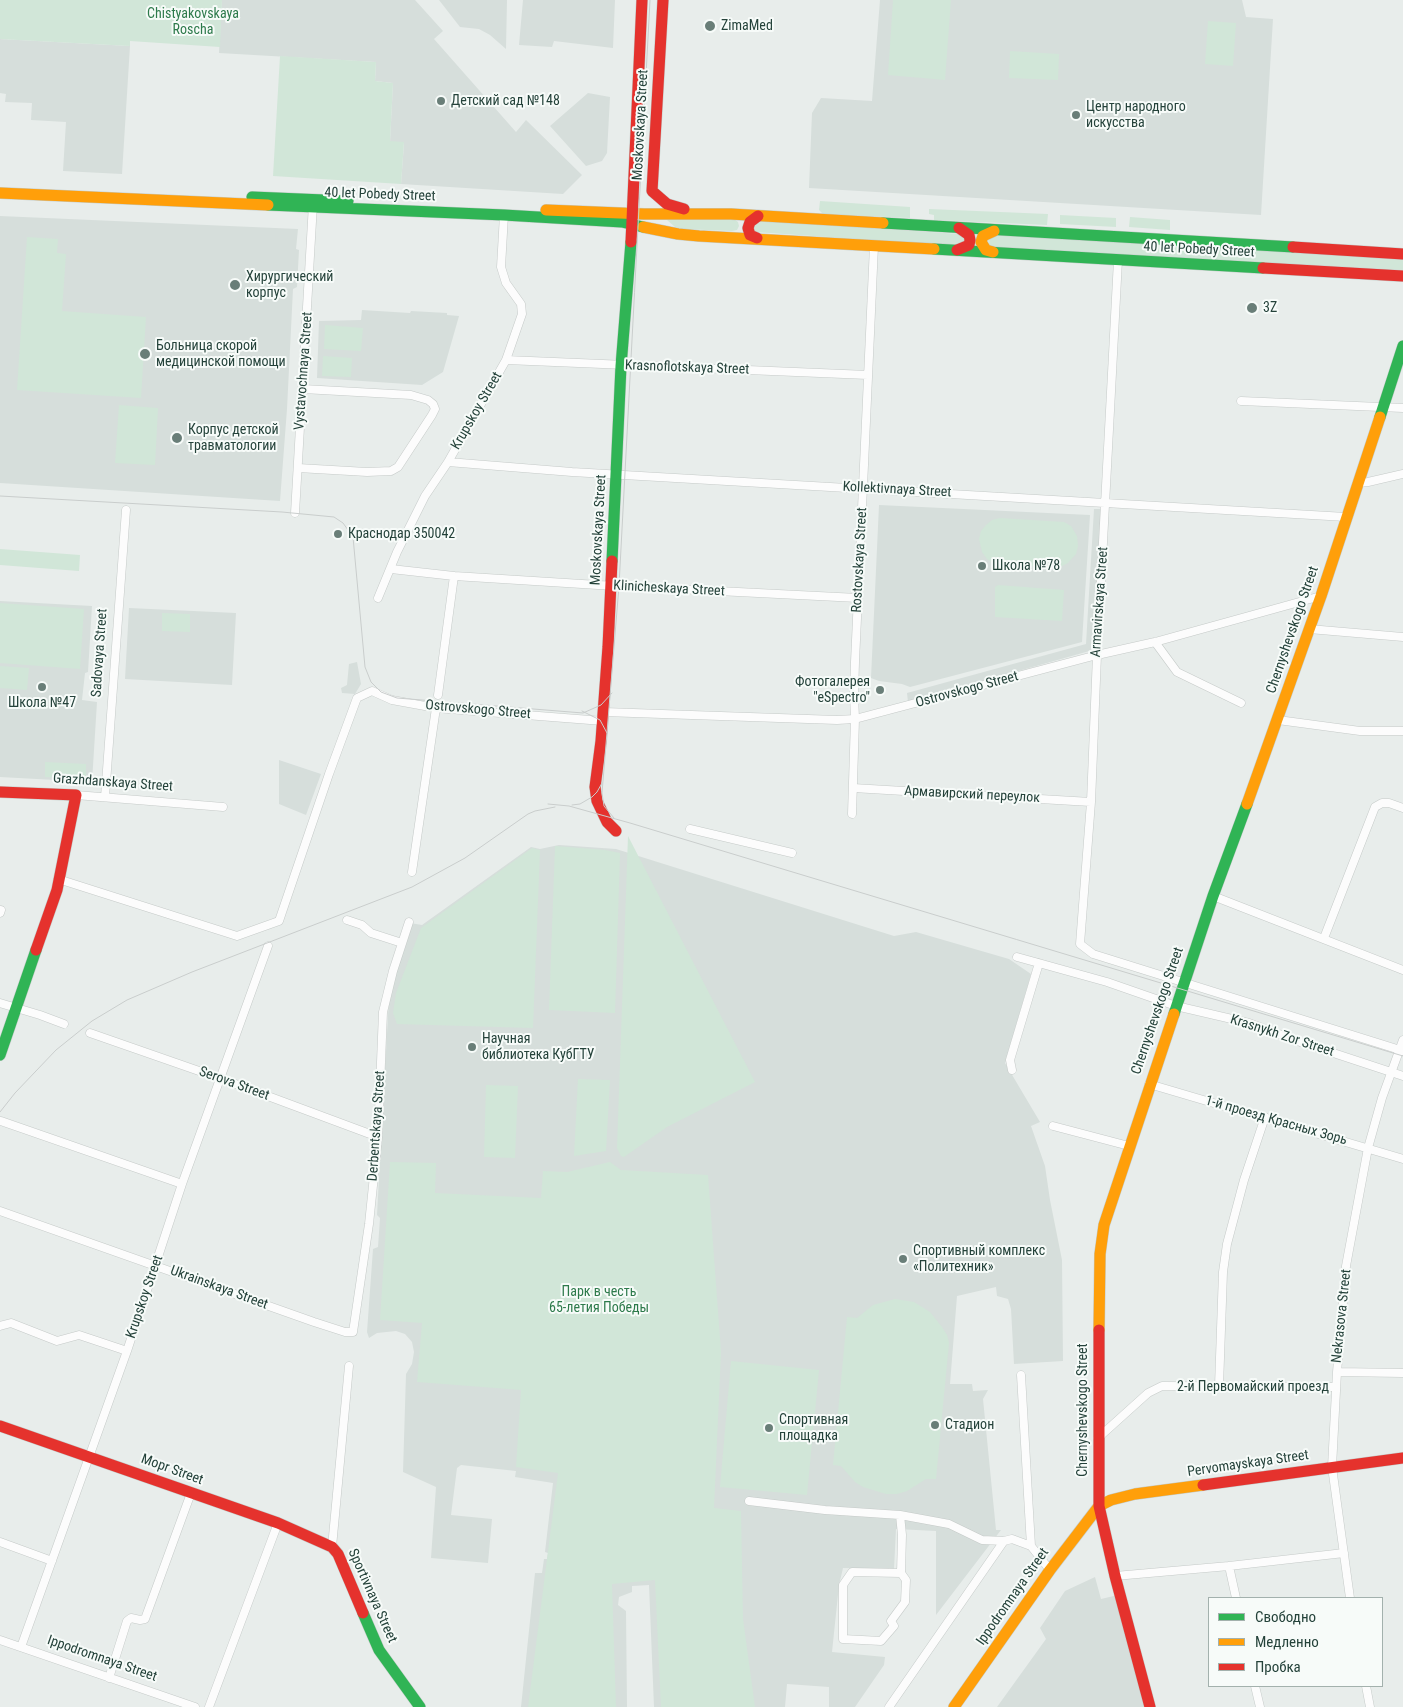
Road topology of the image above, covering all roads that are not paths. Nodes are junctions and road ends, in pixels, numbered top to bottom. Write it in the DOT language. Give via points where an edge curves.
graph roads {
  1 [pos="642,0"];
  2 [pos="663,0"];
  3 [pos="0,186"];
  4 [pos="633,192"];
  5 [pos="0,193"];
  6 [pos="313,203"];
  7 [pos="597,212"];
  8 [pos="707,213"];
  9 [pos="504,215"];
  10 [pos="758,216"];
  11 [pos="633,218"];
  12 [pos="958,228"];
  13 [pos="994,230"];
  14 [pos="757,238"];
  15 [pos="874,246"];
  16 [pos="957,250"];
  17 [pos="993,252"];
  18 [pos="1403,254"];
  19 [pos="1118,260"];
  20 [pos="1403,276"];
  21 [pos="1403,346"];
  22 [pos="506,360"];
  23 [pos="621,366"];
  24 [pos="868,375"];
  25 [pos="303,389"];
  26 [pos="1241,401"];
  27 [pos="1383,408"];
  28 [pos="1403,408"];
  29 [pos="448,462"];
  30 [pos="298,468"];
  31 [pos="616,474"];
  32 [pos="1403,474"];
  33 [pos="1358,483"];
  34 [pos="864,488"];
  35 [pos="1106,503"];
  36 [pos="126,510"];
  37 [pos="295,513"];
  38 [pos="1346,517"];
  39 [pos="391,569"];
  40 [pos="454,576"];
  41 [pos="611,586"];
  42 [pos="1321,596"];
  43 [pos="378,598"];
  44 [pos="858,598"];
  45 [pos="1309,629"];
  46 [pos="1403,637"];
  47 [pos="1155,642"];
  48 [pos="1096,655"];
  49 [pos="438,695"];
  50 [pos="1241,703"];
  51 [pos="436,708"];
  52 [pos="603,716"];
  53 [pos="855,719"];
  54 [pos="1278,720"];
  55 [pos="1403,731"];
  56 [pos="853,788"];
  57 [pos="0,792"];
  58 [pos="76,796"];
  59 [pos="105,797"];
  60 [pos="1091,802"];
  61 [pos="223,807"];
  62 [pos="1403,808"];
  63 [pos="852,814"];
  64 [pos="690,829"];
  65 [pos="616,831"];
  66 [pos="792,853"];
  67 [pos="412,872"];
  68 [pos="58,879"];
  69 [pos="1213,896"];
  70 [pos="347,920"];
  71 [pos="409,922"];
  72 [pos="1324,938"];
  73 [pos="402,943"];
  74 [pos="268,946"];
  75 [pos="1017,956"];
  76 [pos="1039,963"];
  77 [pos="1403,970"];
  78 [pos="1184,983"];
  79 [pos="0,1003"];
  80 [pos="1176,1006"];
  81 [pos="16,1008"];
  82 [pos="64,1024"];
  83 [pos="90,1033"];
  84 [pos="1403,1040"];
  85 [pos="1401,1050"];
  86 [pos="0,1055"];
  87 [pos="1012,1070"];
  88 [pos="1391,1072"];
  89 [pos="1403,1076"];
  90 [pos="222,1078"];
  91 [pos="1149,1084"];
  92 [pos="1265,1117"];
  93 [pos="1,1121"];
  94 [pos="1053,1126"];
  95 [pos="378,1136"];
  96 [pos="1129,1146"];
  97 [pos="1368,1148"];
  98 [pos="1403,1159"];
  99 [pos="182,1184"];
  100 [pos="0,1210"];
  101 [pos="156,1266"];
  102 [pos="0,1326"];
  103 [pos="353,1332"];
  104 [pos="127,1351"];
  105 [pos="349,1366"];
  106 [pos="1337,1372"];
  107 [pos="1403,1374"];
  108 [pos="1020,1375"];
  109 [pos="1218,1386"];
  110 [pos="1336,1387"];
  111 [pos="0,1426"];
  112 [pos="1098,1438"];
  113 [pos="89,1456"];
  114 [pos="1403,1458"];
  115 [pos="1332,1467"];
  116 [pos="191,1493"];
  117 [pos="749,1501"];
  118 [pos="1098,1506"];
  119 [pos="900,1515"];
  120 [pos="278,1523"];
  121 [pos="1004,1541"];
  122 [pos="0,1542"];
  123 [pos="1031,1546"];
  124 [pos="332,1547"];
  125 [pos="1344,1553"];
  126 [pos="52,1561"];
  127 [pos="1229,1566"];
  128 [pos="1050,1570"];
  129 [pos="901,1572"];
  130 [pos="1115,1576"];
  131 [pos="1236,1597"];
  132 [pos="1350,1597"];
  133 [pos="0,1640"];
  134 [pos="20,1647"];
  135 [pos="109,1678"];
  136 [pos="1255,1687"];
  137 [pos="1366,1687"];
  138 [pos="195,1707"];
  139 [pos="209,1707"];
  140 [pos="420,1707"];
  141 [pos="889,1707"];
  142 [pos="954,1707"];
  143 [pos="1150,1707"];
  144 [pos="1260,1707"];
  145 [pos="1370,1707"];
  1 -- 4 [label="main road, Moskovskaya Street"];
  2 -- 8 [label="main road, Moskovskaya Street" via="652,191 675,207"];
  3 -- 6 [label="main road, 40 let Pobedy Street"];
  4 -- 7 [label="main road" via="623,206"];
  4 -- 11 [label="main road, Moskovskaya Street"];
  5 -- 6 [label="main road, 40 let Pobedy Street"];
  6 -- 7 [label="main road, 40 let Pobedy Street"];
  6 -- 9 [label="main road, 40 let Pobedy Street"];
  6 -- 25 [label="street, Vystavochnaya Street"];
  7 -- 11 [label="main road, 40 let Pobedy Street"];
  8 -- 10 [label="main road, 40 let Pobedy Street"];
  8 -- 11 [label="main road, 40 let Pobedy Street"];
  9 -- 11 [label="main road, 40 let Pobedy Street"];
  9 -- 22 [label="street, Krupskoy Street" via="500,267 506,283 521,304 522,314"];
  10 -- 12 [label="main road, 40 let Pobedy Street"];
  10 -- 14 [label="main road" via="748,228 750,235"];
  11 -- 14 [label="main road, 40 let Pobedy Street" via="678,234"];
  11 -- 23 [label="main road, Moskovskaya Street"];
  12 -- 13 [label="main road, 40 let Pobedy Street"];
  12 -- 16 [label="main road" via="969,235 970,240 969,245"];
  13 -- 17 [label="main road" via="983,236 982,242 986,250"];
  13 -- 18 [label="main road, 40 let Pobedy Street"];
  14 -- 15 [label="main road, 40 let Pobedy Street"];
  15 -- 16 [label="main road, 40 let Pobedy Street"];
  15 -- 24 [label="street, Rostovskaya Street"];
  16 -- 17 [label="main road, 40 let Pobedy Street"];
  17 -- 19 [label="main road, 40 let Pobedy Street"];
  19 -- 20 [label="main road, 40 let Pobedy Street"];
  19 -- 35 [label="street, Armavirskaya Street"];
  21 -- 27 [label="main road, Chernyshevskogo Street"];
  22 -- 23 [label="street, Krasnoflotskaya Street"];
  22 -- 29 [label="street, Krupskoy Street"];
  23 -- 24 [label="street, Krasnoflotskaya Street"];
  23 -- 31 [label="main road, Moskovskaya Street"];
  24 -- 34 [label="street, Rostovskaya Street"];
  25 -- 30 [label="street, Vystavochnaya Street"];
  25 -- 30 [label="street" via="411,395 428,400 435,409 398,467 391,471"];
  26 -- 27 [label="street"];
  27 -- 28 [label="street"];
  27 -- 33 [label="main road, Chernyshevskogo Street"];
  29 -- 31 [label="street, Kollektivnaya Street"];
  29 -- 39 [label="street, Krupskoy Street" via="396,552"];
  30 -- 37 [label="street, Vystavochnaya Street"];
  31 -- 34 [label="street, Kollektivnaya Street"];
  31 -- 41 [label="main road, Moskovskaya Street"];
  32 -- 33 [label="street"];
  33 -- 38 [label="main road, Chernyshevskogo Street"];
  34 -- 35 [label="street, Kollektivnaya Street"];
  34 -- 44 [label="street, Rostovskaya Street"];
  35 -- 38 [label="street, Kollektivnaya Street"];
  35 -- 48 [label="street, Armavirskaya Street"];
  36 -- 59 [label="street, Sadovaya Street"];
  38 -- 42 [label="main road, Chernyshevskogo Street"];
  39 -- 40 [label="street, Klinicheskaya Street"];
  39 -- 43 [label="street, Krupskoy Street"];
  40 -- 41 [label="street, Klinicheskaya Street"];
  40 -- 49 [label="street"];
  41 -- 44 [label="street, Klinicheskaya Street"];
  41 -- 52 [label="main road, Moskovskaya Street"];
  42 -- 45 [label="main road, Chernyshevskogo Street"];
  42 -- 47 [label="street, Ostrovskogo Street"];
  44 -- 53 [label="street, Rostovskaya Street"];
  45 -- 46 [label="street"];
  45 -- 54 [label="main road, Chernyshevskogo Street"];
  47 -- 48 [label="street, Ostrovskogo Street"];
  47 -- 50 [label="street" via="1177,672"];
  48 -- 53 [label="street, Ostrovskogo Street"];
  48 -- 60 [label="street, Armavirskaya Street"];
  51 -- 52 [label="street, Ostrovskogo Street"];
  51 -- 67 [label="street"];
  51 -- 68 [label="street, Ostrovskogo Street" via="392,700 372,691 357,698 279,921 237,936"];
  52 -- 53 [label="street, Ostrovskogo Street"];
  52 -- 65 [label="main road, Moskovskaya Street" via="596,793 607,822"];
  53 -- 56 [label="street, Rostovskaya Street"];
  54 -- 55 [label="street" via="1360,731"];
  54 -- 69 [label="main road, Chernyshevskogo Street"];
  56 -- 60 [label="street, Армавирский переулок"];
  56 -- 63 [label="street, Rostovskaya Street"];
  57 -- 58 [label="main road, Grazhdanskaya Street"];
  58 -- 59 [label="street, Grazhdanskaya Street"];
  58 -- 68 [label="main road"];
  59 -- 61 [label="street, Grazhdanskaya Street"];
  60 -- 78 [label="street, Armavirskaya Street" via="1080,944 1093,954"];
  62 -- 72 [label="street" via="1389,803 1375,807"];
  64 -- 66 [label="street"];
  68 -- 81 [label="main road"];
  69 -- 72 [label="street"];
  69 -- 78 [label="main road, Chernyshevskogo Street"];
  70 -- 73 [label="street" via="371,933"];
  71 -- 73 [label="street, Derbentskaya Street"];
  72 -- 77 [label="street"];
  73 -- 95 [label="street, Derbentskaya Street" via="383,1012"];
  74 -- 90 [label="street, Krupskoy Street"];
  75 -- 76 [label="street, Krasnykh Zor Street"];
  76 -- 80 [label="street, Krasnykh Zor Street"];
  76 -- 87 [label="street" via="1010,1060"];
  78 -- 80 [label="main road, Chernyshevskogo Street"];
  78 -- 85 [label="street"];
  79 -- 81 [label="street"];
  80 -- 88 [label="street, Krasnykh Zor Street" via="1250,1022"];
  80 -- 91 [label="main road, Chernyshevskogo Street"];
  81 -- 82 [label="street"];
  81 -- 86 [label="main road"];
  83 -- 90 [label="street, Serova Street"];
  84 -- 85 [label="street, Nekrasova Street"];
  85 -- 88 [label="street, Nekrasova Street"];
  88 -- 89 [label="street, Krasnykh Zor Street"];
  88 -- 97 [label="street, Nekrasova Street"];
  90 -- 95 [label="street, Serova Street"];
  90 -- 99 [label="street, Krupskoy Street"];
  91 -- 92 [label="street, 1-й проезд Красных Зорь"];
  91 -- 96 [label="main road, Chernyshevskogo Street"];
  92 -- 97 [label="street, 1-й проезд Красных Зорь"];
  92 -- 109 [label="street" via="1227,1244"];
  93 -- 99 [label="street"];
  94 -- 96 [label="street"];
  95 -- 103 [label="street, Derbentskaya Street"];
  96 -- 112 [label="main road, Chernyshevskogo Street" via="1104,1225 1100,1254"];
  97 -- 98 [label="street, 1-й проезд Красных Зорь"];
  97 -- 106 [label="street, Nekrasova Street" via="1346,1266"];
  99 -- 101 [label="street, Krupskoy Street"];
  100 -- 101 [label="street, Ukrainskaya Street"];
  101 -- 103 [label="street, Ukrainskaya Street" via="314,1322"];
  101 -- 104 [label="street, Krupskoy Street"];
  102 -- 104 [label="street" via="11,1323 57,1340 79,1334"];
  104 -- 113 [label="street, Krupskoy Street"];
  105 -- 124 [label="street"];
  106 -- 107 [label="street, 2-й Первомайский проезд"];
  106 -- 110 [label="street, Nekrasova Street"];
  108 -- 123 [label="street"];
  109 -- 110 [label="street, 2-й Первомайский проезд"];
  109 -- 112 [label="street, 2-й Первомайский проезд" via="1162,1386 1148,1394"];
  110 -- 115 [label="street, Nekrasova Street"];
  111 -- 113 [label="main road, Mopr Street"];
  112 -- 118 [label="main road, Chernyshevskogo Street"];
  113 -- 116 [label="main road, Mopr Street"];
  113 -- 126 [label="street, Krupskoy Street"];
  114 -- 115 [label="main road, Pervomayskaya Street"];
  115 -- 118 [label="main road, Pervomayskaya Street" via="1134,1494"];
  115 -- 125 [label="street, Nekrasova Street"];
  116 -- 120 [label="main road, Mopr Street"];
  116 -- 135 [label="street" via="145,1619 131,1618 127,1621"];
  117 -- 119 [label="street"];
  118 -- 128 [label="main road, Ippodromnaya Street"];
  118 -- 130 [label="main road, Chernyshevskogo Street"];
  119 -- 121 [label="street" via="949,1524 982,1540"];
  119 -- 129 [label="street"];
  120 -- 124 [label="main road, Mopr Street"];
  120 -- 139 [label="street"];
  121 -- 123 [label="street" via="1012,1539"];
  121 -- 141 [label="street"];
  122 -- 126 [label="street"];
  123 -- 128 [label="street"];
  124 -- 140 [label="main road, Sportivnaya Street" via="338,1554 379,1650"];
  125 -- 127 [label="street"];
  125 -- 132 [label="street, Nekrasova Street"];
  126 -- 134 [label="street, Krupskoy Street"];
  127 -- 130 [label="street"];
  127 -- 131 [label="street"];
  128 -- 142 [label="main road, Ippodromnaya Street"];
  129 -- 129 [label="street" via="906,1580 905,1602 891,1621 894,1626 888,1634 881,1641 843,1639 844,1585 852,1572"];
  130 -- 143 [label="main road, Chernyshevskogo Street"];
  133 -- 134 [label="street, Ippodromnaya Street"];
  134 -- 135 [label="street, Ippodromnaya Street"];
  135 -- 138 [label="street, Ippodromnaya Street"];
  136 -- 144 [label="street"];
  137 -- 145 [label="street"];
}
